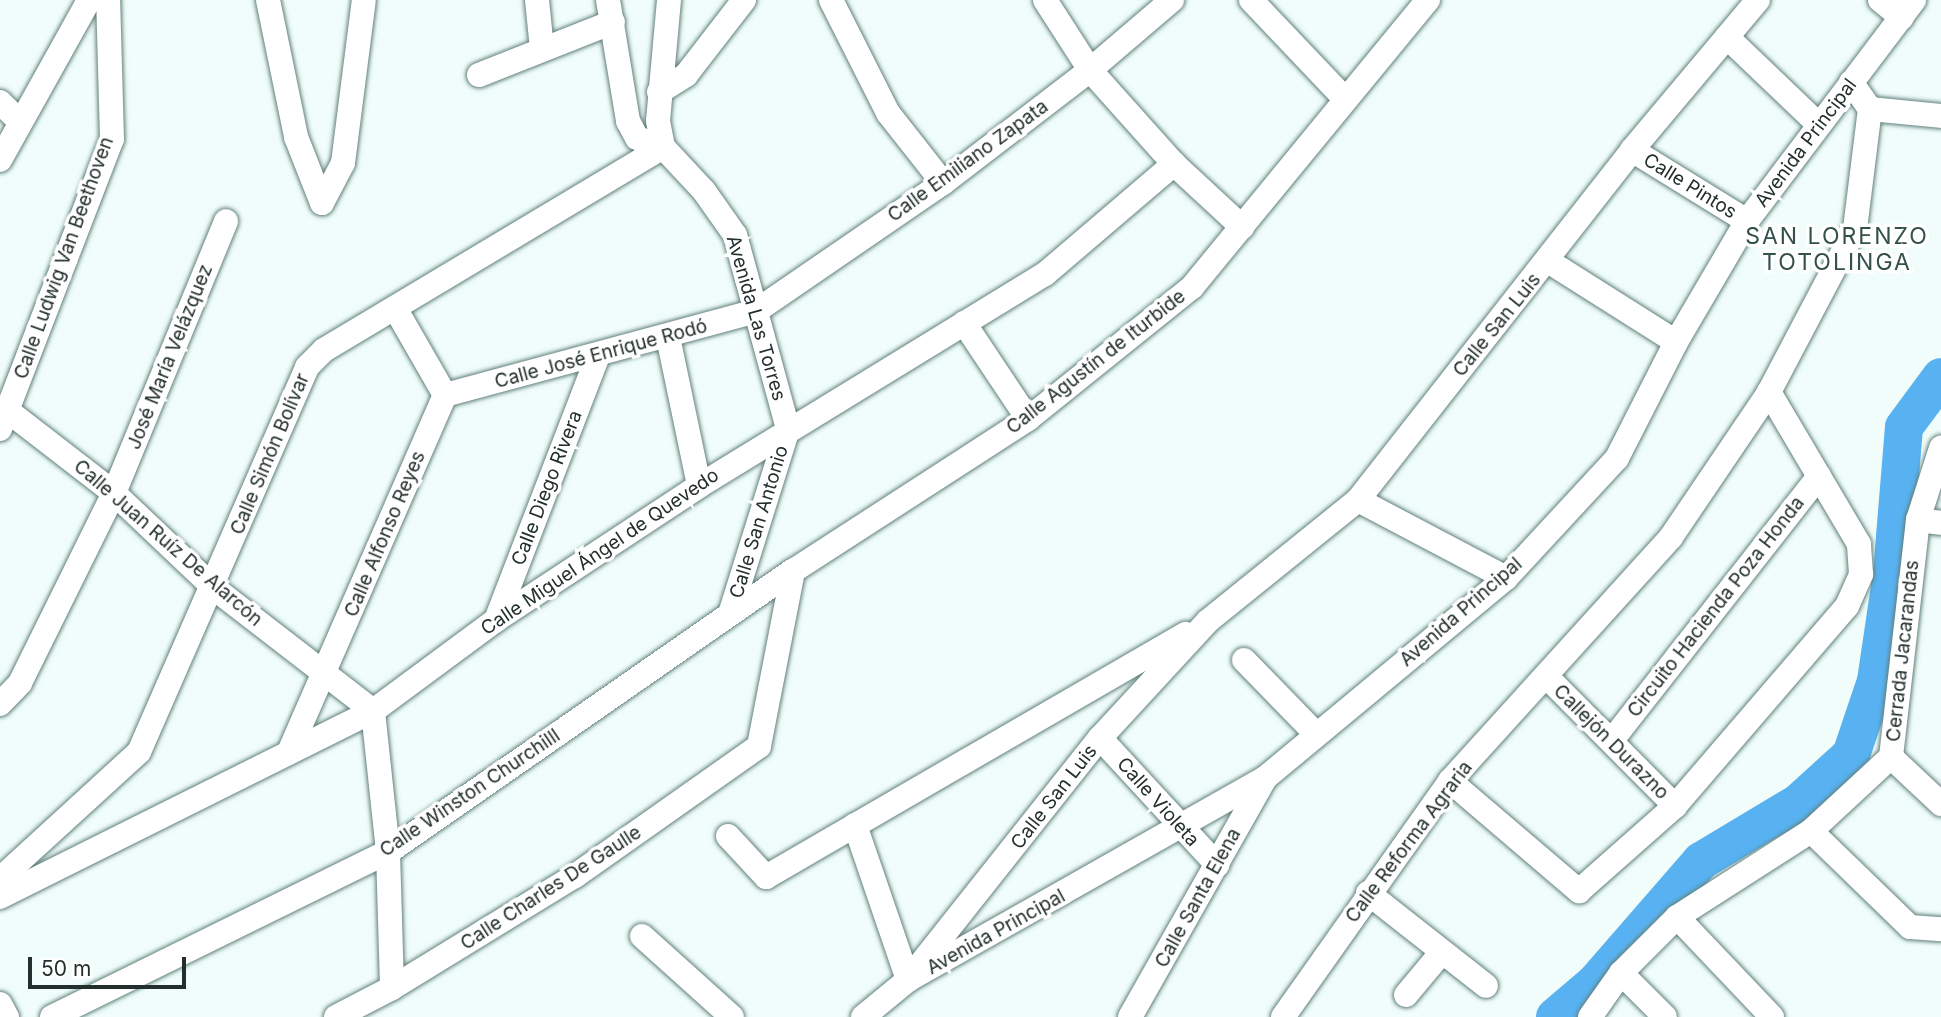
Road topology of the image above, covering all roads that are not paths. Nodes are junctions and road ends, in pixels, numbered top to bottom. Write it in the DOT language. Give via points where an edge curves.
graph roads {
  1 [pos="89,0"];
  2 [pos="108,0"];
  3 [pos="268,0"];
  4 [pos="364,0"];
  5 [pos="537,0"];
  6 [pos="668,0"];
  7 [pos="744,0"];
  8 [pos="831,0"];
  9 [pos="1045,0"];
  10 [pos="1172,0"];
  11 [pos="1251,0"];
  12 [pos="1428,0"];
  13 [pos="1758,0"];
  14 [pos="1880,0"];
  15 [pos="1908,9"];
  16 [pos="610,11"];
  17 [pos="1727,37"];
  18 [pos="542,49"];
  19 [pos="1090,70"];
  20 [pos="479,75"];
  21 [pos="1851,82"];
  22 [pos="659,92"];
  23 [pos="1345,99"];
  24 [pos="0,102"];
  25 [pos="1870,109"];
  26 [pos="1941,116"];
  27 [pos="19,121"];
  28 [pos="1818,124"];
  29 [pos="663,147"];
  30 [pos="1632,150"];
  31 [pos="0,160"];
  32 [pos="1174,164"];
  33 [pos="943,183"];
  34 [pos="226,221"];
  35 [pos="1747,221"];
  36 [pos="1242,227"];
  37 [pos="1548,261"];
  38 [pos="396,309"];
  39 [pos="757,311"];
  40 [pos="964,323"];
  41 [pos="668,337"];
  42 [pos="1676,342"];
  43 [pos="598,356"];
  44 [pos="1769,392"];
  45 [pos="445,396"];
  46 [pos="1028,419"];
  47 [pos="4,420"];
  48 [pos="788,429"];
  49 [pos="1941,448"];
  50 [pos="1819,476"];
  51 [pos="699,486"];
  52 [pos="114,493"];
  53 [pos="1357,500"];
  54 [pos="1929,522"];
  55 [pos="793,571"];
  56 [pos="1506,578"];
  57 [pos="214,588"];
  58 [pos="730,614"];
  59 [pos="496,620"];
  60 [pos="1208,621"];
  61 [pos="1244,660"];
  62 [pos="325,673"];
  63 [pos="1547,677"];
  64 [pos="0,704"];
  65 [pos="373,711"];
  66 [pos="1316,734"];
  67 [pos="1100,738"];
  68 [pos="1613,739"];
  69 [pos="289,752"];
  70 [pos="1891,757"];
  71 [pos="1265,778"];
  72 [pos="1450,781"];
  73 [pos="1941,804"];
  74 [pos="1675,806"];
  75 [pos="855,825"];
  76 [pos="1181,829"];
  77 [pos="1811,831"];
  78 [pos="729,836"];
  79 [pos="388,852"];
  80 [pos="1217,865"];
  81 [pos="0,879"];
  82 [pos="1367,893"];
  83 [pos="0,897"];
  84 [pos="1677,917"];
  85 [pos="1941,929"];
  86 [pos="642,936"];
  87 [pos="1442,952"];
  88 [pos="1621,973"];
  89 [pos="908,980"];
  90 [pos="1486,986"];
  91 [pos="392,988"];
  92 [pos="1406,995"];
  93 [pos="0,1004"];
  94 [pos="7,1017"];
  95 [pos="52,1017"];
  96 [pos="336,1017"];
  97 [pos="732,1017"];
  98 [pos="863,1017"];
  99 [pos="1130,1017"];
  100 [pos="1283,1017"];
  101 [pos="1590,1017"];
  102 [pos="1665,1017"];
  103 [pos="1772,1017"];
  1 -- 27 [label="street"];
  2 -- 47 [label="street, Calle Ludwig Van Beethoven" via="112,139"];
  3 -- 4 [label="street" via="296,137 322,202 342,163"];
  5 -- 18 [label="street"];
  6 -- 22 [label="street"];
  7 -- 22 [label="street" via="685,75"];
  8 -- 33 [label="street" via="888,113"];
  9 -- 19 [label="street"];
  10 -- 19 [label="street, Calle Emiliano Zapata"];
  11 -- 23 [label="street"];
  12 -- 23 [label="street, Calle Agustín de Iturbide"];
  13 -- 17 [label="street, Calle San Luis"];
  14 -- 15 [label="street"];
  15 -- 21 [label="street, Avenida Principal"];
  16 -- 18 [label="street"];
  16 -- 29 [label="street, Avenida Las Torres" via="628,121 637,138"];
  17 -- 28 [label="street"];
  17 -- 30 [label="street, Calle San Luis"];
  18 -- 20 [label="street"];
  19 -- 32 [label="street"];
  19 -- 33 [label="street, Calle Emiliano Zapata"];
  21 -- 25 [label="street"];
  21 -- 28 [label="street, Avenida Principal"];
  22 -- 29 [label="street"];
  23 -- 36 [label="street, Calle Agustín de Iturbide"];
  24 -- 27 [label="street"];
  25 -- 26 [label="street"];
  25 -- 44 [label="street, Calle Reforma Agraria" via="1855,229"];
  27 -- 31 [label="street"];
  28 -- 35 [label="street, Avenida Principal"];
  29 -- 38 [label="street, Calle Simón Bolívar"];
  29 -- 39 [label="street, Avenida Las Torres" via="704,191 735,234"];
  30 -- 35 [label="street, Calle Pintos"];
  30 -- 37 [label="street, Calle San Luis"];
  32 -- 36 [label="street"];
  32 -- 40 [label="street, Calle Miguel Ángel de Quevedo" via="1045,274"];
  33 -- 39 [label="street, Calle Emiliano Zapata"];
  34 -- 52 [label="street, José María Velázquez"];
  35 -- 42 [label="street, Avenida Principal"];
  36 -- 46 [label="street, Calle Agustín de Iturbide" via="1167,310"];
  37 -- 42 [label="street"];
  37 -- 53 [label="street, Calle San Luis"];
  38 -- 45 [label="street"];
  38 -- 57 [label="street, Calle Simón Bolívar" via="324,350 307,367"];
  39 -- 41 [label="street, Calle José Enrique Rodó"];
  39 -- 48 [label="street, Avenida Las Torres"];
  40 -- 46 [label="street"];
  40 -- 48 [label="street, Calle Miguel Ángel de Quevedo"];
  41 -- 43 [label="street, Calle José Enrique Rodó"];
  41 -- 51 [label="street"];
  42 -- 56 [label="street, Avenida Principal" via="1617,458"];
  43 -- 45 [label="street, Calle José Enrique Rodó"];
  43 -- 59 [label="street, Calle Diego Rivera"];
  44 -- 50 [label="street"];
  44 -- 63 [label="street, Calle Reforma Agraria" via="1671,537"];
  45 -- 62 [label="street, Calle Alfonso Reyes"];
  46 -- 55 [label="street, Calle Agustín de Iturbide"];
  47 -- 52 [label="street, Calle Juan Ruíz De Alarcón"];
  48 -- 51 [label="street, Calle Miguel Ángel de Quevedo"];
  48 -- 58 [label="street, Calle San Antonio"];
  49 -- 54 [label="street, Cerrada Jacarandas"];
  50 -- 68 [label="street, Circuito Hacienda Poza Honda"];
  50 -- 74 [label="street" via="1859,544 1861,574 1847,606"];
  51 -- 59 [label="street, Calle Miguel Ángel de Quevedo"];
  52 -- 57 [label="street, Calle Juan Ruíz De Alarcón"];
  52 -- 64 [label="street, José María Velázquez" via="20,684"];
  53 -- 56 [label="street"];
  53 -- 60 [label="street, Calle San Luis"];
  54 -- 70 [label="street, Cerrada Jacarandas"];
  55 -- 58 [label="street, Calle Winston Churchilll"];
  55 -- 91 [label="street, Calle Charles De Gaulle" via="759,746 575,876"];
  56 -- 66 [label="street, Avenida Principal"];
  57 -- 62 [label="street, Calle Juan Ruíz De Alarcón"];
  57 -- 81 [label="street, Calle Simón Bolívar" via="139,752"];
  58 -- 79 [label="street, Calle Winston Churchilll"];
  59 -- 65 [label="street, Calle Miguel Ángel de Quevedo"];
  60 -- 67 [label="street, Calle San Luis"];
  60 -- 75 [label="street, Calle San Luis"];
  61 -- 66 [label="street"];
  62 -- 65 [label="street, Calle Juan Ruíz De Alarcón"];
  62 -- 69 [label="street, Calle Alfonso Reyes"];
  63 -- 68 [label="street, Callejón Durazno"];
  63 -- 72 [label="street, Calle Reforma Agraria"];
  65 -- 69 [label="street, Calle Miguel Ángel de Quevedo"];
  65 -- 79 [label="street"];
  66 -- 71 [label="street, Avenida Principal"];
  67 -- 76 [label="street, Calle Violeta"];
  67 -- 89 [label="street, Calle San Luis"];
  68 -- 74 [label="street, Callejón Durazno"];
  69 -- 83 [label="street, Calle Miguel Ángel de Quevedo"];
  70 -- 73 [label="street"];
  70 -- 77 [label="street, Cerrada Jacarandas"];
  71 -- 76 [label="street, Avenida Principal"];
  71 -- 80 [label="street, Calle Santa Elena"];
  72 -- 74 [label="street" via="1579,891"];
  72 -- 82 [label="street, Calle Reforma Agraria"];
  75 -- 78 [label="street" via="765,877"];
  75 -- 89 [label="street"];
  76 -- 80 [label="street, Calle Violeta"];
  76 -- 89 [label="street, Avenida Principal"];
  77 -- 84 [label="street, Cerrada Jacarandas"];
  77 -- 85 [label="street" via="1910,927"];
  79 -- 91 [label="street"];
  79 -- 95 [label="street, Calle Winston Churchilll"];
  80 -- 99 [label="street, Calle Santa Elena"];
  82 -- 87 [label="street"];
  82 -- 100 [label="street, Calle Reforma Agraria"];
  84 -- 88 [label="street, Cerrada Jacarandas"];
  84 -- 103 [label="street"];
  86 -- 97 [label="street"];
  87 -- 90 [label="street"];
  87 -- 92 [label="street"];
  88 -- 101 [label="street, Cerrada Jacarandas"];
  88 -- 102 [label="street"];
  89 -- 98 [label="street, Avenida Principal"];
  91 -- 96 [label="street, Calle Charles De Gaulle"];
  93 -- 94 [label="street"];
}
